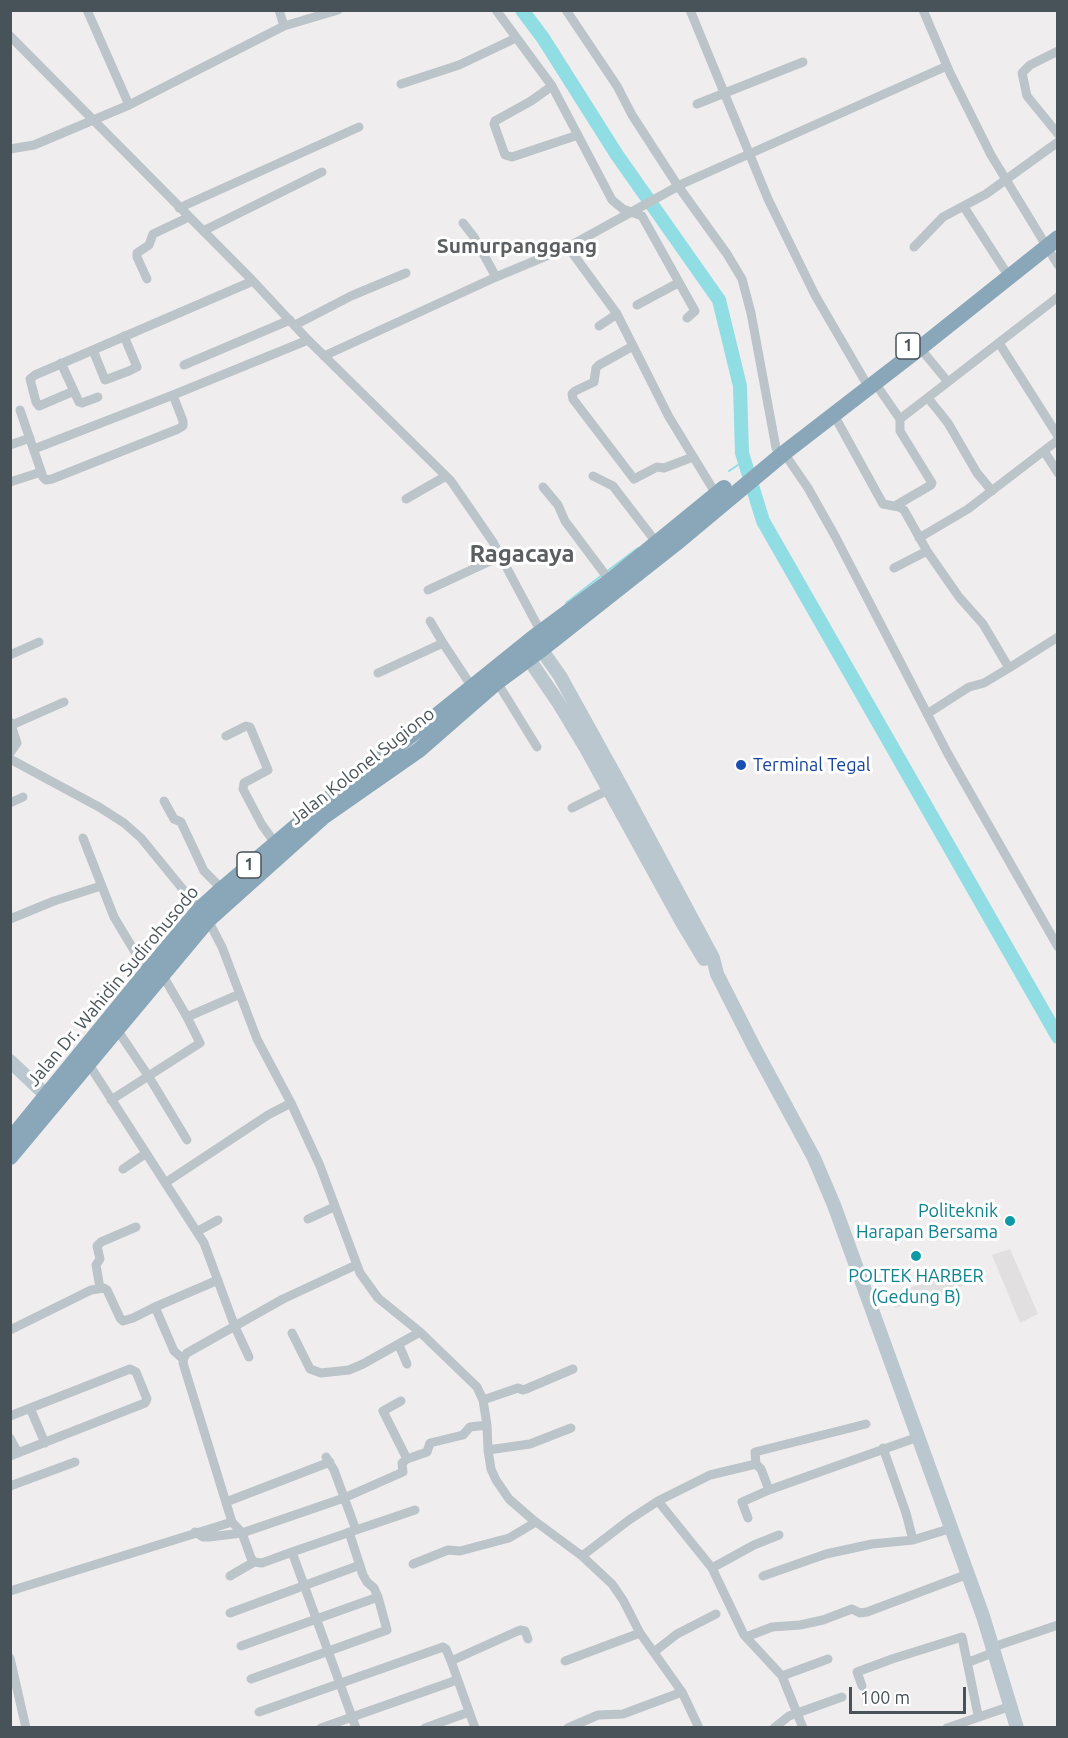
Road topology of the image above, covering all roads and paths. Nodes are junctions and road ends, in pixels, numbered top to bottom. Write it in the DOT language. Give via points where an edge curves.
graph roads {
  1 [pos="87,10"];
  2 [pos="279,10"];
  3 [pos="338,10"];
  4 [pos="496,10"];
  5 [pos="566,10"];
  6 [pos="690,10"];
  7 [pos="923,10"];
  8 [pos="284,26"];
  9 [pos="10,36"];
  10 [pos="516,39"];
  11 [pos="1058,51"];
  12 [pos="802,62"];
  13 [pos="946,66"];
  14 [pos="401,84"];
  15 [pos="552,86"];
  16 [pos="724,94"];
  17 [pos="697,104"];
  18 [pos="129,105"];
  19 [pos="93,121"];
  20 [pos="359,127"];
  21 [pos="1056,129"];
  22 [pos="578,135"];
  23 [pos="1058,142"];
  24 [pos="10,149"];
  25 [pos="749,155"];
  26 [pos="322,172"];
  27 [pos="1006,181"];
  28 [pos="675,188"];
  29 [pos="964,207"];
  30 [pos="180,208"];
  31 [pos="632,213"];
  32 [pos="189,217"];
  33 [pos="463,223"];
  34 [pos="1058,226"];
  35 [pos="202,231"];
  36 [pos="1049,241"];
  37 [pos="568,247"];
  38 [pos="914,247"];
  39 [pos="1058,265"];
  40 [pos="1004,269"];
  41 [pos="406,273"];
  42 [pos="496,277"];
  43 [pos="147,279"];
  44 [pos="253,281"];
  45 [pos="678,282"];
  46 [pos="1058,297"];
  47 [pos="637,305"];
  48 [pos="617,315"];
  49 [pos="687,318"];
  50 [pos="292,322"];
  51 [pos="599,326"];
  52 [pos="124,336"];
  53 [pos="308,340"];
  54 [pos="999,343"];
  55 [pos="633,346"];
  56 [pos="920,348"];
  57 [pos="93,350"];
  58 [pos="324,356"];
  59 [pos="61,363"];
  60 [pos="184,365"];
  61 [pos="870,382"];
  62 [pos="948,382"];
  63 [pos="74,391"];
  64 [pos="173,395"];
  65 [pos="98,397"];
  66 [pos="928,398"];
  67 [pos="20,410"];
  68 [pos="834,415"];
  69 [pos="900,418"];
  70 [pos="1058,435"];
  71 [pos="30,438"];
  72 [pos="1058,440"];
  73 [pos="10,445"];
  74 [pos="34,449"];
  75 [pos="780,450"];
  76 [pos="1044,451"];
  77 [pos="693,457"];
  78 [pos="41,472"];
  79 [pos="1058,473"];
  80 [pos="446,476"];
  81 [pos="593,476"];
  82 [pos="10,482"];
  83 [pos="543,487"];
  84 [pos="992,491"];
  85 [pos="724,493"];
  86 [pos="406,499"];
  87 [pos="895,506"];
  88 [pos="652,538"];
  89 [pos="919,538"];
  90 [pos="927,551"];
  91 [pos="501,556"];
  92 [pos="894,568"];
  93 [pos="606,574"];
  94 [pos="428,590"];
  95 [pos="430,621"];
  96 [pos="1058,638"];
  97 [pos="536,640"];
  98 [pos="39,642"];
  99 [pos="443,643"];
  100 [pos="10,656"];
  101 [pos="1009,668"];
  102 [pos="378,673"];
  103 [pos="470,682"];
  104 [pos="497,682"];
  105 [pos="63,702"];
  106 [pos="927,714"];
  107 [pos="11,723"];
  108 [pos="585,733"];
  109 [pos="226,736"];
  110 [pos="537,747"];
  111 [pos="10,753"];
  112 [pos="10,759"];
  113 [pos="610,789"];
  114 [pos="23,797"];
  115 [pos="164,801"];
  116 [pos="10,803"];
  117 [pos="572,808"];
  118 [pos="83,838"];
  119 [pos="275,843"];
  120 [pos="101,886"];
  121 [pos="222,889"];
  122 [pos="204,915"];
  123 [pos="10,919"];
  124 [pos="1058,947"];
  125 [pos="154,973"];
  126 [pos="717,974"];
  127 [pos="240,994"];
  128 [pos="187,1017"];
  129 [pos="116,1028"];
  130 [pos="10,1061"];
  131 [pos="87,1063"];
  132 [pos="149,1077"];
  133 [pos="50,1100"];
  134 [pos="111,1100"];
  135 [pos="291,1102"];
  136 [pos="10,1140"];
  137 [pos="187,1140"];
  138 [pos="146,1154"];
  139 [pos="10,1157"];
  140 [pos="123,1169"];
  141 [pos="165,1183"];
  142 [pos="334,1207"];
  143 [pos="308,1219"];
  144 [pos="218,1220"];
  145 [pos="136,1227"];
  146 [pos="198,1231"];
  147 [pos="356,1265"];
  148 [pos="218,1280"];
  149 [pos="100,1288"];
  150 [pos="155,1307"];
  151 [pos="235,1327"];
  152 [pos="10,1330"];
  153 [pos="420,1332"];
  154 [pos="292,1333"];
  155 [pos="399,1345"];
  156 [pos="249,1357"];
  157 [pos="183,1359"];
  158 [pos="407,1364"];
  159 [pos="573,1369"];
  160 [pos="483,1400"];
  161 [pos="401,1401"];
  162 [pos="30,1408"];
  163 [pos="10,1416"];
  164 [pos="487,1425"];
  165 [pos="866,1425"];
  166 [pos="571,1428"];
  167 [pos="918,1437"];
  168 [pos="10,1438"];
  169 [pos="45,1443"];
  170 [pos="883,1448"];
  171 [pos="488,1450"];
  172 [pos="14,1455"];
  173 [pos="407,1458"];
  174 [pos="75,1462"];
  175 [pos="756,1464"];
  176 [pos="10,1486"];
  177 [pos="769,1490"];
  178 [pos="344,1498"];
  179 [pos="658,1501"];
  180 [pos="226,1502"];
  181 [pos="415,1510"];
  182 [pos="747,1518"];
  183 [pos="232,1522"];
  184 [pos="536,1522"];
  185 [pos="946,1530"];
  186 [pos="352,1531"];
  187 [pos="195,1532"];
  188 [pos="242,1533"];
  189 [pos="779,1535"];
  190 [pos="913,1540"];
  191 [pos="292,1552"];
  192 [pos="582,1556"];
  193 [pos="254,1562"];
  194 [pos="413,1564"];
  195 [pos="360,1565"];
  196 [pos="712,1568"];
  197 [pos="968,1574"];
  198 [pos="230,1576"];
  199 [pos="763,1576"];
  200 [pos="304,1585"];
  201 [pos="10,1591"];
  202 [pos="378,1597"];
  203 [pos="230,1613"];
  204 [pos="716,1614"];
  205 [pos="316,1619"];
  206 [pos="1058,1625"];
  207 [pos="640,1633"];
  208 [pos="746,1637"];
  209 [pos="528,1639"];
  210 [pos="241,1646"];
  211 [pos="994,1649"];
  212 [pos="328,1652"];
  213 [pos="654,1652"];
  214 [pos="10,1658"];
  215 [pos="828,1659"];
  216 [pos="451,1661"];
  217 [pos="565,1661"];
  218 [pos="969,1662"];
  219 [pos="782,1676"];
  220 [pos="251,1679"];
  221 [pos="457,1680"];
  222 [pos="340,1683"];
  223 [pos="862,1686"];
  224 [pos="682,1692"];
  225 [pos="842,1697"];
  226 [pos="1011,1706"];
  227 [pos="259,1712"];
  228 [pos="469,1712"];
  229 [pos="798,1713"];
  230 [pos="978,1715"];
  231 [pos="352,1717"];
  232 [pos="26,1728"];
  233 [pos="321,1728"];
  234 [pos="356,1728"];
  235 [pos="425,1728"];
  236 [pos="475,1728"];
  237 [pos="568,1728"];
  238 [pos="699,1728"];
  239 [pos="774,1728"];
  240 [pos="803,1728"];
  241 [pos="947,1728"];
  242 [pos="1017,1728"];
  1 -- 18 [label="street"];
  2 -- 8 [label="street"];
  3 -- 8 [label="street"];
  4 -- 10 [label="street"];
  5 -- 28 [label="street" via="617,86"];
  6 -- 16 [label="street"];
  7 -- 13 [label="street"];
  8 -- 18 [label="street"];
  9 -- 19 [label="street"];
  10 -- 14 [label="street" via="459,65"];
  10 -- 15 [label="street"];
  11 -- 21 [label="street" via="1022,73 1027,96"];
  12 -- 16 [label="street"];
  13 -- 25 [label="street"];
  13 -- 27 [label="street"];
  15 -- 22 [label="street"];
  15 -- 22 [label="street" via="495,121 505,155 512,157"];
  16 -- 17 [label="street"];
  16 -- 25 [label="street"];
  18 -- 19 [label="street"];
  19 -- 24 [label="street" via="34,145"];
  19 -- 30 [label="street"];
  20 -- 30 [label="street"];
  22 -- 31 [label="street" via="612,200"];
  23 -- 27 [label="street"];
  25 -- 28 [label="street"];
  25 -- 61 [label="street" via="815,296"];
  26 -- 35 [label="street"];
  27 -- 29 [label="street"];
  27 -- 36 [label="street"];
  28 -- 31 [label="street"];
  28 -- 75 [label="street" via="727,254 744,284"];
  29 -- 38 [label="street" via="943,217"];
  29 -- 40 [label="street"];
  30 -- 32 [label="street"];
  31 -- 37 [label="street"];
  31 -- 45 [label="street" via="642,216"];
  32 -- 35 [label="street"];
  32 -- 43 [label="street" via="153,234 149,245 137,253"];
  33 -- 42 [label="street"];
  34 -- 36 [label="highway, 1"];
  35 -- 44 [label="street"];
  36 -- 39 [label="street"];
  36 -- 40 [label="highway, 1"];
  36 -- 56 [label="highway, 1"];
  37 -- 42 [label="street"];
  37 -- 48 [label="street"];
  40 -- 61 [label="highway, 1"];
  41 -- 50 [label="street"];
  42 -- 58 [label="street"];
  44 -- 50 [label="street"];
  44 -- 52 [label="street"];
  45 -- 47 [label="street"];
  45 -- 49 [label="street" via="695,312"];
  46 -- 54 [label="street"];
  48 -- 51 [label="street"];
  48 -- 55 [label="street"];
  50 -- 53 [label="street"];
  50 -- 60 [label="street"];
  52 -- 57 [label="street"];
  52 -- 57 [label="street" via="137,367 129,371 105,380"];
  53 -- 58 [label="street"];
  53 -- 64 [label="street"];
  54 -- 62 [label="street"];
  54 -- 70 [label="street"];
  55 -- 77 [label="street"];
  55 -- 77 [label="street" via="599,365 594,382 574,392 573,399 634,479 657,466 664,468"];
  56 -- 61 [label="highway, 1"];
  56 -- 62 [label="street"];
  57 -- 59 [label="street"];
  58 -- 80 [label="street"];
  59 -- 63 [label="street"];
  59 -- 63 [label="street" via="30,379 36,402 42,406"];
  61 -- 68 [label="highway, 1"];
  61 -- 69 [label="street"];
  61 -- 75 [label="highway, 1"];
  62 -- 66 [label="street"];
  63 -- 65 [label="street" via="81,403"];
  64 -- 74 [label="street"];
  64 -- 78 [label="street" via="183,421 178,429 46,480"];
  66 -- 69 [label="street"];
  66 -- 84 [label="street"];
  67 -- 71 [label="street"];
  68 -- 75 [label="highway, 1"];
  68 -- 87 [label="street" via="879,498 885,505"];
  69 -- 87 [label="street" via="900,431 932,484"];
  71 -- 73 [label="street"];
  71 -- 74 [label="street"];
  72 -- 76 [label="street"];
  74 -- 78 [label="street"];
  75 -- 85 [label="highway, 1"];
  75 -- 106 [label="street" via="808,488"];
  76 -- 79 [label="street"];
  76 -- 84 [label="street"];
  77 -- 85 [label="street"];
  78 -- 82 [label="street"];
  80 -- 86 [label="street"];
  80 -- 91 [label="street"];
  81 -- 88 [label="street" via="613,486"];
  83 -- 93 [label="street"];
  84 -- 89 [label="street"];
  85 -- 88 [label="highway, Jalan Kolonel Sugiono / 1"];
  85 -- 97 [label="highway, Jalan Kolonel Sugiono / 1"];
  87 -- 89 [label="street" via="904,510"];
  88 -- 93 [label="highway, Jalan Kolonel Sugiono / 1"];
  89 -- 90 [label="street"];
  90 -- 92 [label="street"];
  90 -- 101 [label="street" via="983,624"];
  91 -- 94 [label="street"];
  91 -- 97 [label="street"];
  93 -- 97 [label="highway, Jalan Kolonel Sugiono / 1"];
  95 -- 99 [label="street"];
  96 -- 101 [label="street"];
  97 -- 103 [label="highway, Jalan Dr. Wahidin Sudirohusodo / 1"];
  97 -- 104 [label="highway, Jalan Kolonel Sugiono / 1"];
  97 -- 108 [label="main road"];
  98 -- 100 [label="street"];
  99 -- 102 [label="street"];
  99 -- 103 [label="street"];
  101 -- 106 [label="street"];
  103 -- 119 [label="highway, Jalan Dr. Wahidin Sudirohusodo / 1"];
  104 -- 110 [label="street"];
  104 -- 122 [label="highway, Jalan Kolonel Sugiono / 1" via="419,750 323,817"];
  105 -- 107 [label="street"];
  106 -- 124 [label="street"];
  107 -- 111 [label="street" via="17,743"];
  108 -- 113 [label="main road"];
  108 -- 126 [label="main road" via="713,958"];
  109 -- 119 [label="street" via="248,726 254,736 268,770 244,783 243,789"];
  112 -- 122 [label="street" via="124,823"];
  113 -- 117 [label="street"];
  113 -- 126 [label="main road" via="683,924"];
  114 -- 116 [label="street"];
  115 -- 121 [label="street" via="174,819 181,822 204,872"];
  118 -- 120 [label="street"];
  119 -- 121 [label="highway, Jalan Dr. Wahidin Sudirohusodo / 1"];
  120 -- 123 [label="street"];
  120 -- 125 [label="street" via="114,917"];
  121 -- 122 [label="highway, Jalan Dr. Wahidin Sudirohusodo / 1"];
  122 -- 125 [label="highway, Jalan Dr. Wahidin Sudirohusodo / 1"];
  122 -- 127 [label="street" via="222,947"];
  125 -- 128 [label="street"];
  125 -- 129 [label="highway, 1"];
  125 -- 133 [label="highway, Jalan Dr. Wahidin Sudirohusodo / 1"];
  126 -- 167 [label="main road" via="827,1187"];
  127 -- 128 [label="street"];
  127 -- 135 [label="street"];
  128 -- 132 [label="street" via="200,1043"];
  129 -- 131 [label="highway, 1"];
  129 -- 132 [label="street"];
  130 -- 133 [label="main road"];
  131 -- 133 [label="highway, 1"];
  131 -- 134 [label="street"];
  132 -- 134 [label="street"];
  132 -- 137 [label="street"];
  133 -- 136 [label="highway, Jalan Dr. Wahidin Sudirohusodo / 1"];
  133 -- 139 [label="highway, 1"];
  134 -- 138 [label="street"];
  135 -- 141 [label="street"];
  135 -- 142 [label="street"];
  138 -- 140 [label="street"];
  138 -- 141 [label="street"];
  141 -- 146 [label="street"];
  142 -- 143 [label="street"];
  142 -- 147 [label="street"];
  144 -- 146 [label="street"];
  145 -- 149 [label="street" via="97,1246"];
  146 -- 148 [label="street"];
  147 -- 151 [label="street"];
  147 -- 153 [label="street" via="378,1298"];
  148 -- 150 [label="street"];
  148 -- 151 [label="street"];
  149 -- 150 [label="street" via="107,1290 123,1321"];
  149 -- 152 [label="street"];
  150 -- 157 [label="street" via="174,1351"];
  151 -- 156 [label="street"];
  151 -- 157 [label="street" via="187,1353"];
  153 -- 155 [label="street"];
  153 -- 160 [label="street" via="477,1387"];
  154 -- 155 [label="street" via="310,1369 321,1373 349,1370"];
  155 -- 158 [label="street"];
  157 -- 180 [label="street"];
  159 -- 160 [label="street" via="535,1386"];
  160 -- 164 [label="street"];
  161 -- 173 [label="street" via="383,1411"];
  162 -- 163 [label="street"];
  162 -- 169 [label="street"];
  162 -- 169 [label="street" via="127,1369 136,1372 147,1397 145,1403"];
  164 -- 171 [label="street"];
  164 -- 173 [label="street" via="470,1427 463,1435 430,1443 429,1450"];
  165 -- 175 [label="street" via="755,1452"];
  166 -- 171 [label="street" via="530,1444"];
  167 -- 170 [label="street"];
  167 -- 185 [label="main road"];
  168 -- 172 [label="street"];
  169 -- 172 [label="street"];
  170 -- 177 [label="street"];
  170 -- 190 [label="street"];
  171 -- 184 [label="street" via="491,1469 501,1489"];
  173 -- 178 [label="street" via="402,1463 403,1472"];
  174 -- 176 [label="street"];
  175 -- 177 [label="street"];
  175 -- 179 [label="street" via="698,1479"];
  177 -- 182 [label="street" via="742,1502"];
  178 -- 180 [label="street" via="328,1459"];
  178 -- 186 [label="street"];
  178 -- 188 [label="street"];
  179 -- 192 [label="street"];
  179 -- 196 [label="street"];
  180 -- 183 [label="street"];
  181 -- 186 [label="street"];
  183 -- 187 [label="street"];
  183 -- 188 [label="street"];
  184 -- 192 [label="street"];
  184 -- 194 [label="street" via="509,1538 466,1550 448,1550"];
  185 -- 190 [label="street"];
  185 -- 197 [label="main road"];
  186 -- 191 [label="street"];
  186 -- 195 [label="street"];
  187 -- 188 [label="street" via="209,1538"];
  187 -- 201 [label="street"];
  188 -- 193 [label="street"];
  189 -- 196 [label="street"];
  190 -- 199 [label="street" via="826,1554"];
  191 -- 193 [label="street" via="262,1563"];
  191 -- 200 [label="street"];
  192 -- 207 [label="street" via="612,1584"];
  193 -- 198 [label="street"];
  195 -- 200 [label="street"];
  195 -- 202 [label="street"];
  196 -- 208 [label="street"];
  197 -- 208 [label="street" via="867,1612 852,1609 823,1620 772,1627"];
  197 -- 211 [label="main road"];
  200 -- 203 [label="street"];
  200 -- 205 [label="street"];
  202 -- 205 [label="street"];
  202 -- 212 [label="street" via="387,1630"];
  204 -- 213 [label="street"];
  205 -- 210 [label="street"];
  205 -- 212 [label="street"];
  206 -- 211 [label="street"];
  207 -- 213 [label="street"];
  207 -- 217 [label="street"];
  208 -- 219 [label="street"];
  209 -- 216 [label="street" via="525,1631 520,1630"];
  211 -- 218 [label="street"];
  211 -- 226 [label="main road"];
  212 -- 220 [label="street"];
  212 -- 222 [label="street"];
  213 -- 224 [label="street"];
  214 -- 232 [label="street"];
  215 -- 219 [label="street"];
  216 -- 221 [label="street"];
  216 -- 222 [label="street" via="443,1647"];
  218 -- 223 [label="street" via="961,1637 857,1672"];
  218 -- 230 [label="street"];
  219 -- 229 [label="street"];
  221 -- 228 [label="street"];
  221 -- 231 [label="street"];
  222 -- 227 [label="street"];
  222 -- 231 [label="street"];
  224 -- 237 [label="street" via="622,1714 598,1715"];
  224 -- 238 [label="street"];
  225 -- 229 [label="street"];
  226 -- 230 [label="street"];
  226 -- 242 [label="main road"];
  228 -- 235 [label="street"];
  228 -- 236 [label="street"];
  229 -- 239 [label="street"];
  229 -- 240 [label="street"];
  230 -- 241 [label="street"];
  231 -- 233 [label="street"];
  231 -- 234 [label="street"];
}
